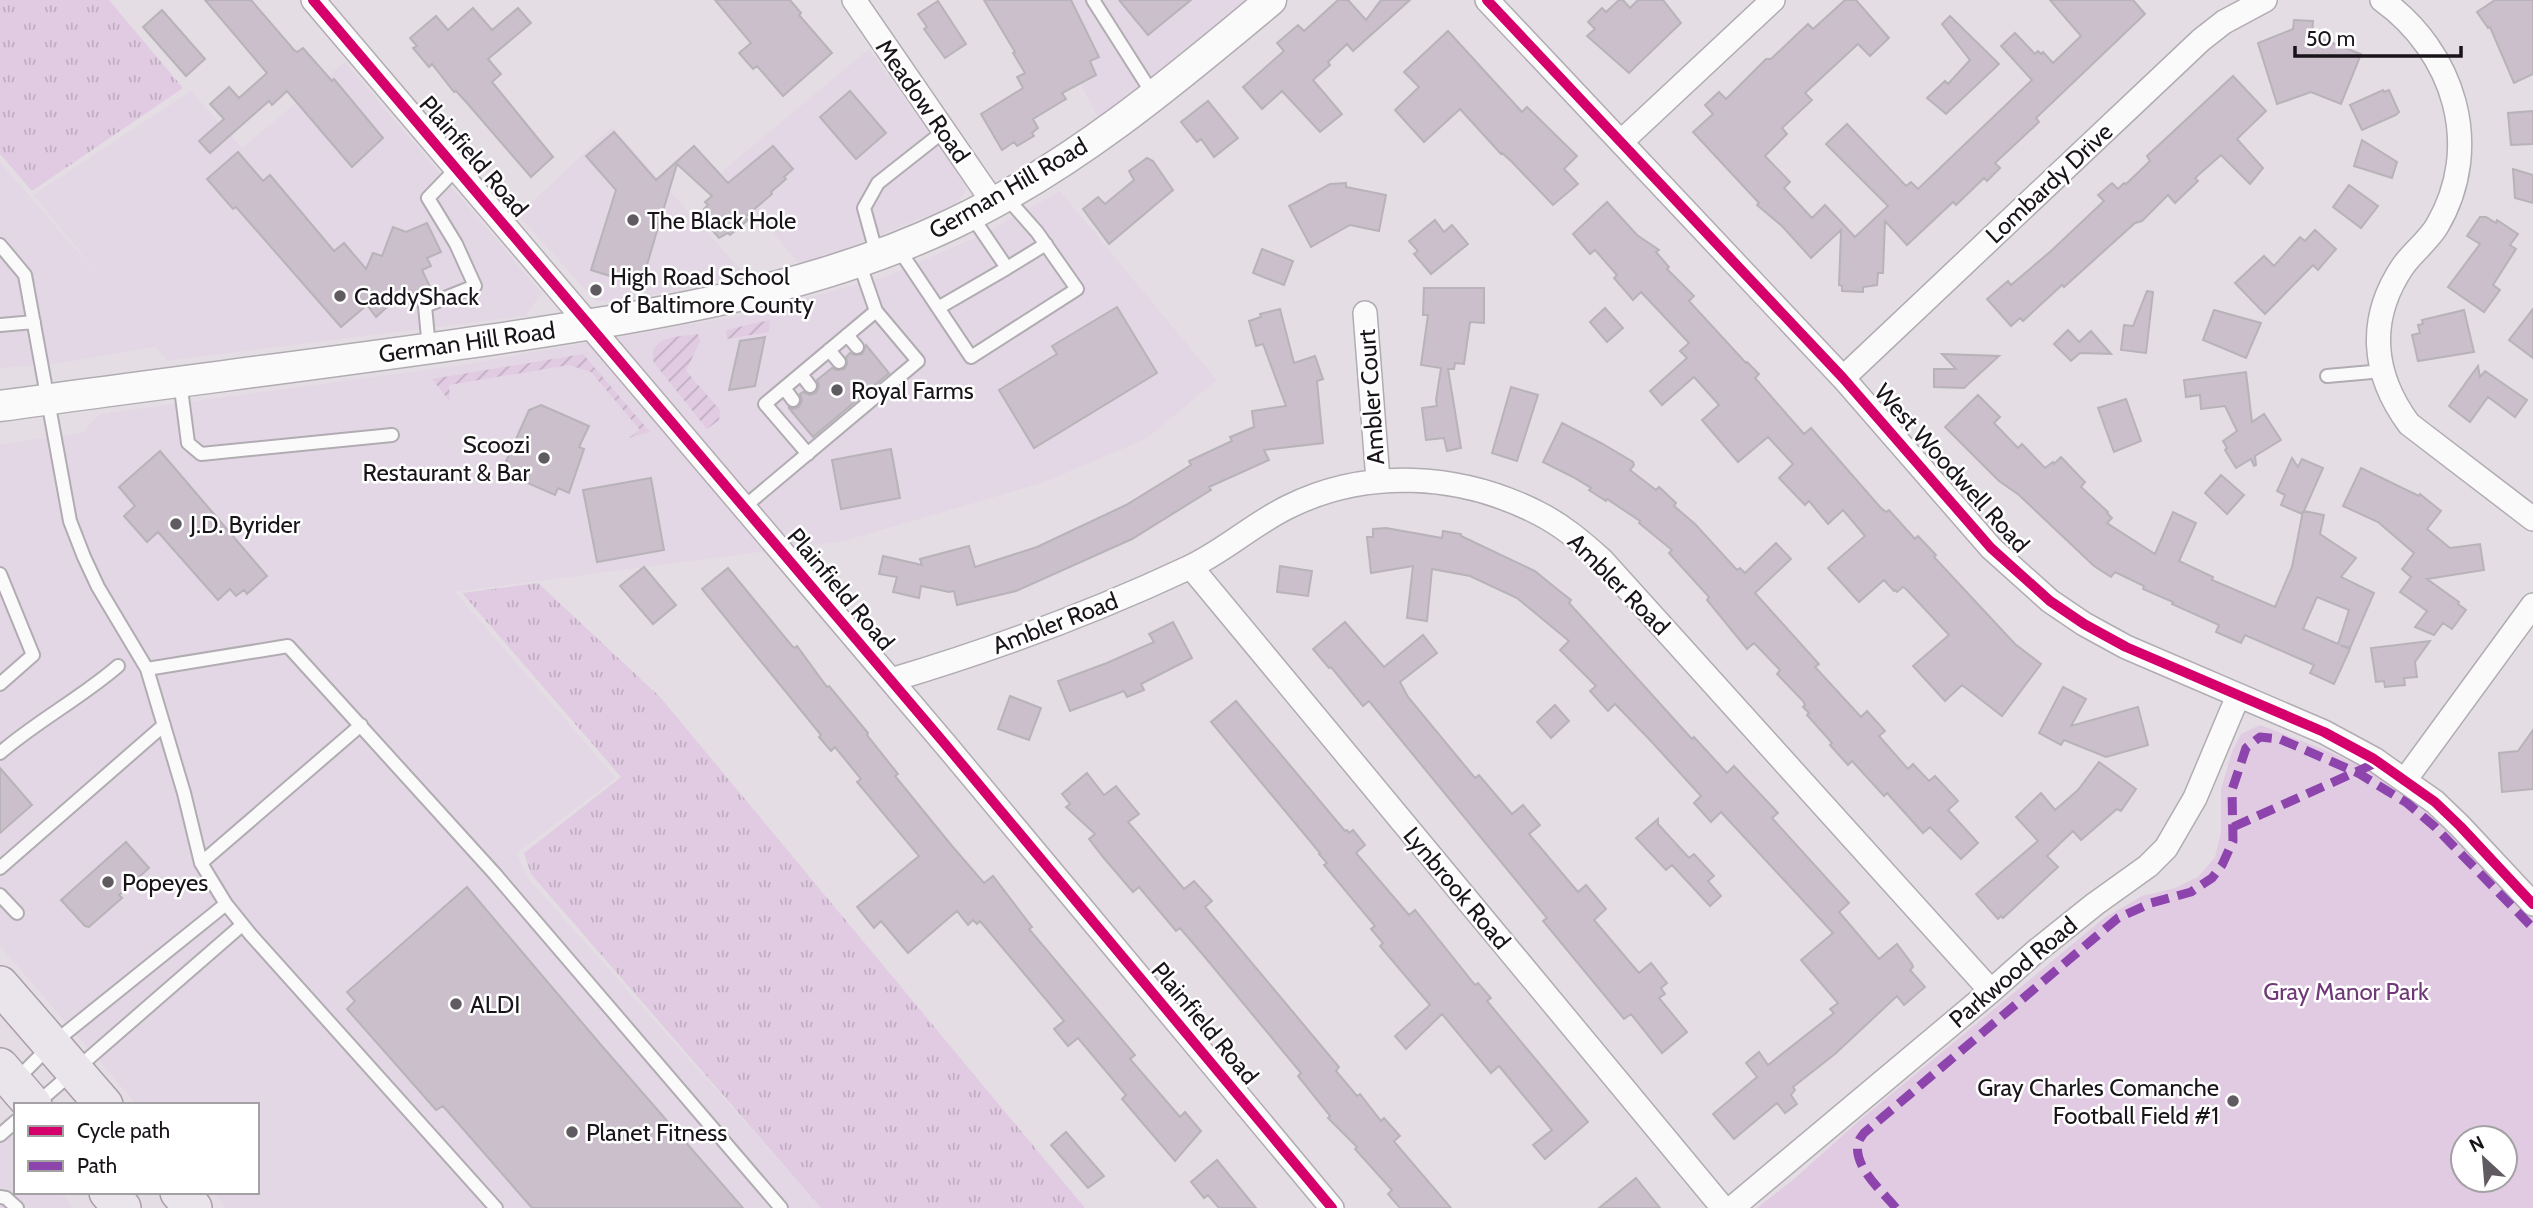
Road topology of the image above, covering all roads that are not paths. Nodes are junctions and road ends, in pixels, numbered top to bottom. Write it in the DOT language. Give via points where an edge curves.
graph roads {
  1 [pos="313,0"];
  2 [pos="853,0"];
  3 [pos="1093,0"];
  4 [pos="1270,0"];
  5 [pos="1487,0"];
  6 [pos="1773,0"];
  7 [pos="2265,0"];
  8 [pos="2382,0"];
  9 [pos="1154,96"];
  10 [pos="944,131"];
  11 [pos="1621,142"];
  12 [pos="457,168"];
  13 [pos="989,204"];
  14 [pos="1046,244"];
  15 [pos="0,245"];
  16 [pos="878,255"];
  17 [pos="1007,268"];
  18 [pos="938,307"];
  19 [pos="876,311"];
  20 [pos="1364,313"];
  21 [pos="34,322"];
  22 [pos="590,324"];
  23 [pos="0,325"];
  24 [pos="847,335"];
  25 [pos="857,347"];
  26 [pos="429,349"];
  27 [pos="829,350"];
  28 [pos="839,362"];
  29 [pos="2383,371"];
  30 [pos="801,374"];
  31 [pos="2327,376"];
  32 [pos="1843,378"];
  33 [pos="180,380"];
  34 [pos="810,386"];
  35 [pos="784,388"];
  36 [pos="49,399"];
  37 [pos="793,400"];
  38 [pos="0,406"];
  39 [pos="392,435"];
  40 [pos="808,454"];
  41 [pos="1377,480"];
  42 [pos="744,507"];
  43 [pos="2533,519"];
  44 [pos="1191,567"];
  45 [pos="0,574"];
  46 [pos="2533,605"];
  47 [pos="118,666"];
  48 [pos="147,669"];
  49 [pos="891,680"];
  50 [pos="0,684"];
  51 [pos="2238,696"];
  52 [pos="164,725"];
  53 [pos="361,725"];
  54 [pos="0,753"];
  55 [pos="2405,780"];
  56 [pos="201,863"];
  57 [pos="0,867"];
  58 [pos="0,895"];
  59 [pos="226,904"];
  60 [pos="2533,904"];
  61 [pos="17,913"];
  62 [pos="242,925"];
  63 [pos="0,985"];
  64 [pos="1991,991"];
  65 [pos="52,1044"];
  66 [pos="75,1071"];
  67 [pos="18,1090"];
  68 [pos="102,1103"];
  69 [pos="14,1123"];
  70 [pos="0,1135"];
  71 [pos="110,1194"];
  72 [pos="181,1194"];
  73 [pos="0,1197"];
  74 [pos="16,1208"];
  75 [pos="122,1208"];
  76 [pos="193,1208"];
  77 [pos="496,1208"];
  78 [pos="781,1208"];
  79 [pos="1332,1208"];
  80 [pos="1723,1208"];
  81 [pos="1732,1208"];
  1 -- 12 [label="street, Plainfield Road"];
  2 -- 10 [label="street, Meadow Road"];
  3 -- 9 [label="lane"];
  4 -- 9 [label="street, German Hill Road"];
  5 -- 11 [label="street, West Woodwell Road"];
  6 -- 11 [label="street"];
  7 -- 32 [label="street, Lombardy Drive" via="2201,40"];
  8 -- 29 [label="street" via="2415,29 2443,71 2458,113 2461,138 2447,206 2437,227 2404,265 2380,313 2377,350"];
  9 -- 13 [label="street, German Hill Road" via="1072,154"];
  10 -- 13 [label="street, Meadow Road"];
  10 -- 16 [label="lane" via="878,183 864,208"];
  11 -- 32 [label="street, West Woodwell Road"];
  12 -- 22 [label="street, Plainfield Road"];
  12 -- 26 [label="lane" via="428,198 475,286 425,306"];
  13 -- 14 [label="lane"];
  13 -- 16 [label="street, German Hill Road"];
  13 -- 17 [label="lane"];
  14 -- 17 [label="lane"];
  14 -- 18 [label="lane" via="1077,289 971,357"];
  15 -- 21 [label="lane" via="25,275"];
  16 -- 18 [label="lane"];
  16 -- 19 [label="lane"];
  16 -- 22 [label="street, German Hill Road" via="760,290"];
  17 -- 18 [label="lane"];
  19 -- 24 [label="lane"];
  19 -- 40 [label="lane" via="918,362 868,397"];
  20 -- 41 [label="street, Ambler Court"];
  21 -- 23 [label="lane"];
  21 -- 36 [label="lane"];
  22 -- 26 [label="street, German Hill Road"];
  22 -- 42 [label="street, Plainfield Road"];
  24 -- 25 [label="lane"];
  24 -- 27 [label="lane"];
  26 -- 33 [label="street, German Hill Road"];
  27 -- 28 [label="lane"];
  27 -- 30 [label="lane"];
  29 -- 31 [label="lane"];
  29 -- 43 [label="street" via="2409,424"];
  30 -- 34 [label="lane"];
  30 -- 35 [label="lane"];
  32 -- 51 [label="street, West Woodwell Road" via="1982,538 2050,601 2126,647"];
  33 -- 36 [label="street, German Hill Road"];
  33 -- 39 [label="lane" via="187,443 201,454"];
  35 -- 37 [label="lane"];
  35 -- 40 [label="lane" via="765,404"];
  36 -- 38 [label="street, German Hill Road"];
  36 -- 48 [label="lane" via="75,533 99,587"];
  40 -- 42 [label="lane"];
  41 -- 44 [label="street, Ambler Road" via="1338,487 1287,508"];
  41 -- 64 [label="street, Ambler Road" via="1450,484 1483,492 1537,512 1577,538 1602,560"];
  42 -- 49 [label="street, Plainfield Road"];
  44 -- 49 [label="street, Ambler Road" via="1012,640"];
  44 -- 80 [label="street, Lynbrook Road"];
  45 -- 50 [label="lane" via="33,654"];
  46 -- 55 [label="street"];
  47 -- 54 [label="lane"];
  48 -- 52 [label="lane"];
  48 -- 53 [label="lane" via="288,646"];
  49 -- 79 [label="street, Plainfield Road"];
  51 -- 55 [label="street, West Woodwell Road" via="2346,743"];
  51 -- 64 [label="street, Parkwood Road" via="2195,798 2166,848"];
  52 -- 56 [label="lane"];
  52 -- 57 [label="lane"];
  53 -- 56 [label="lane"];
  53 -- 78 [label="lane"];
  55 -- 60 [label="street, West Woodwell Road" via="2460,826"];
  56 -- 59 [label="lane"];
  58 -- 61 [label="lane"];
  59 -- 62 [label="lane"];
  59 -- 65 [label="lane"];
  62 -- 66 [label="lane"];
  62 -- 77 [label="lane"];
  63 -- 65 [label="main road"];
  64 -- 81 [label="street, Parkwood Road"];
  65 -- 66 [label="main road"];
  65 -- 67 [label="lane"];
  66 -- 67 [label="lane"];
  66 -- 68 [label="main road"];
  69 -- 70 [label="lane"];
  71 -- 75 [label="main road"];
  72 -- 76 [label="main road"];
  73 -- 74 [label="lane"];
}
